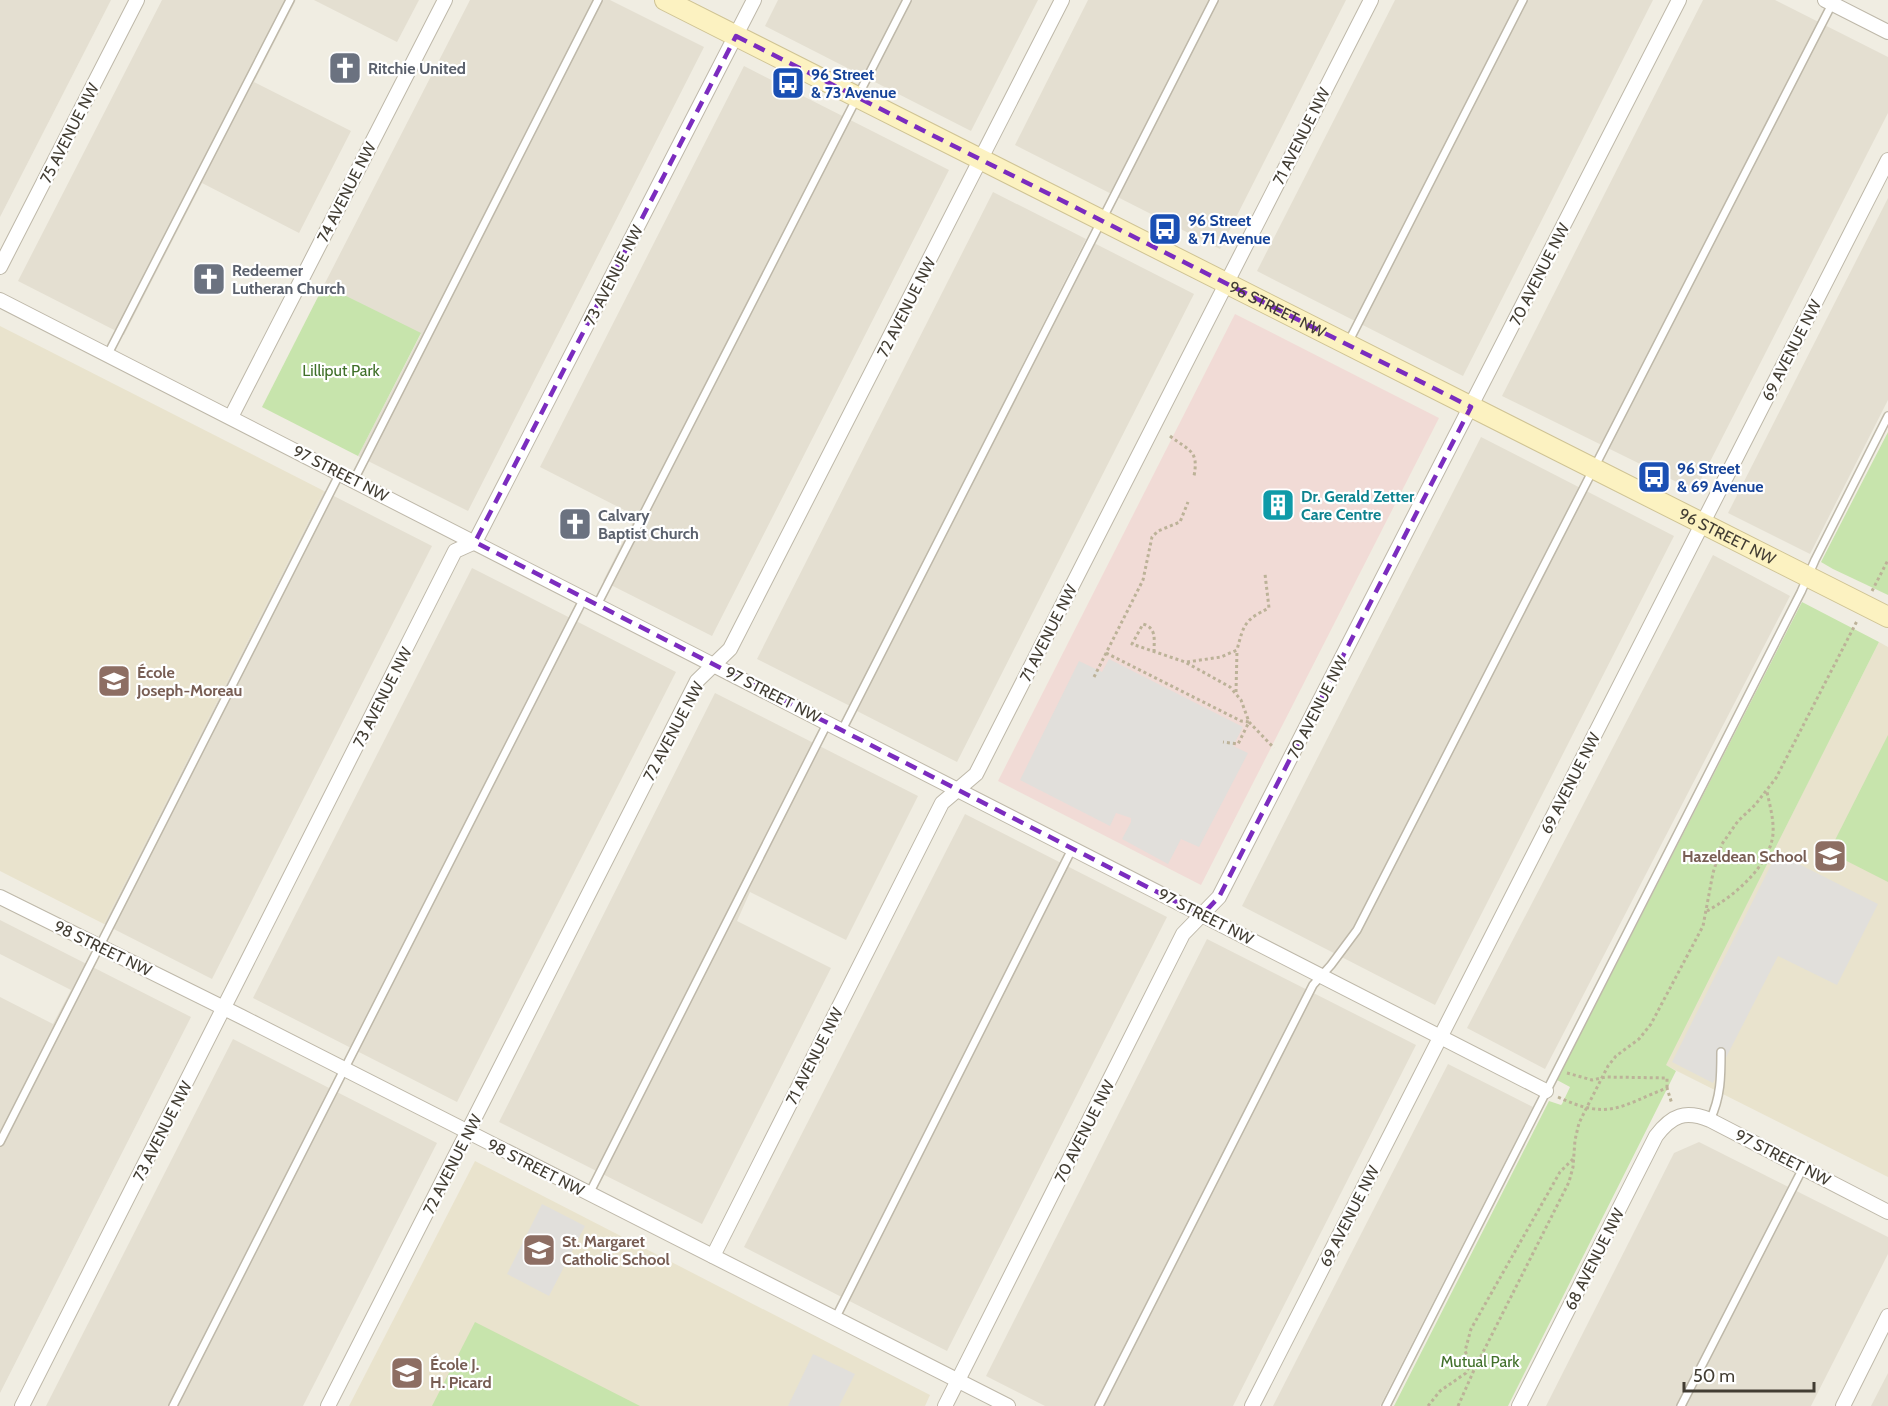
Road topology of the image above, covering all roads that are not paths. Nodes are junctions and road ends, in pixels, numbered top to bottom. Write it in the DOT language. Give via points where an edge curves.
graph roads {
  1 [pos="137,0"];
  2 [pos="290,0"];
  3 [pos="445,0"];
  4 [pos="598,0"];
  5 [pos="666,0"];
  6 [pos="754,0"];
  7 [pos="907,0"];
  8 [pos="1062,0"];
  9 [pos="1214,0"];
  10 [pos="1371,0"];
  11 [pos="1523,0"];
  12 [pos="1679,0"];
  13 [pos="1830,1"];
  14 [pos="1888,32"];
  15 [pos="736,36"];
  16 [pos="858,96"];
  17 [pos="982,159"];
  18 [pos="1888,160"];
  19 [pos="1101,221"];
  20 [pos="0,267"];
  21 [pos="1227,283"];
  22 [pos="0,300"];
  23 [pos="1348,344"];
  24 [pos="108,354"];
  25 [pos="1471,407"];
  26 [pos="1888,416"];
  27 [pos="231,417"];
  28 [pos="1595,468"];
  29 [pos="340,472"];
  30 [pos="354,480"];
  31 [pos="1704,523"];
  32 [pos="475,542"];
  33 [pos="1808,576"];
  34 [pos="584,598"];
  35 [pos="597,605"];
  36 [pos="1888,616"];
  37 [pos="714,664"];
  38 [pos="828,723"];
  39 [pos="842,730"];
  40 [pos="958,789"];
  41 [pos="1072,849"];
  42 [pos="0,897"];
  43 [pos="1202,915"];
  44 [pos="99,946"];
  45 [pos="1322,975"];
  46 [pos="224,1009"];
  47 [pos="1440,1036"];
  48 [pos="1721,1052"];
  49 [pos="344,1069"];
  50 [pos="1546,1091"];
  51 [pos="1674,1110"];
  52 [pos="1710,1120"];
  53 [pos="468,1133"];
  54 [pos="0,1142"];
  55 [pos="1803,1167"];
  56 [pos="589,1194"];
  57 [pos="1888,1212"];
  58 [pos="713,1256"];
  59 [pos="1888,1316"];
  60 [pos="835,1319"];
  61 [pos="958,1381"];
  62 [pos="22,1406"];
  63 [pos="173,1406"];
  64 [pos="328,1406"];
  65 [pos="945,1406"];
  66 [pos="1008,1406"];
  67 [pos="1099,1406"];
  68 [pos="1252,1406"];
  69 [pos="1386,1406"];
  70 [pos="1519,1406"];
  71 [pos="1681,1406"];
  72 [pos="1843,1406"];
  1 -- 20 [label="street, 75 AVENUE NW"];
  2 -- 24 [label="lane"];
  3 -- 27 [label="street, 74 AVENUE NW"];
  4 -- 30 [label="lane"];
  5 -- 15 [label="street, 96 STREET NW"];
  6 -- 15 [label="street, 73 AVENUE NW"];
  7 -- 16 [label="lane"];
  8 -- 17 [label="street, 72 AVENUE NW"];
  9 -- 19 [label="lane"];
  10 -- 21 [label="street, 71 AVENUE NW"];
  11 -- 23 [label="lane"];
  12 -- 25 [label="street, 70 AVENUE NW"];
  13 -- 14 [label="street"];
  13 -- 28 [label="lane"];
  15 -- 16 [label="street, 96 STREET NW"];
  15 -- 32 [label="street, 73 AVENUE NW"];
  16 -- 17 [label="street, 96 STREET NW"];
  16 -- 35 [label="lane"];
  17 -- 19 [label="street, 96 STREET NW"];
  17 -- 37 [label="street, 72 AVENUE NW" via="730,649"];
  18 -- 31 [label="street, 69 AVENUE NW"];
  19 -- 21 [label="street, 96 STREET NW"];
  19 -- 39 [label="lane"];
  21 -- 23 [label="street, 96 STREET NW"];
  21 -- 40 [label="street, 71 AVENUE NW" via="976,774"];
  22 -- 24 [label="street, 97 STREET NW"];
  23 -- 25 [label="street, 96 STREET NW"];
  24 -- 27 [label="street, 97 STREET NW"];
  25 -- 28 [label="street, 96 STREET NW"];
  25 -- 43 [label="street, 70 AVENUE NW" via="1219,897"];
  26 -- 33 [label="lane"];
  27 -- 29 [label="street, 97 STREET NW"];
  28 -- 31 [label="street, 96 STREET NW"];
  28 -- 45 [label="lane" via="1357,930"];
  29 -- 30 [label="street, 97 STREET NW"];
  29 -- 44 [label="lane"];
  30 -- 32 [label="street, 97 STREET NW"];
  31 -- 33 [label="street, 96 STREET NW"];
  31 -- 47 [label="street, 69 AVENUE NW"];
  32 -- 34 [label="street, 97 STREET NW"];
  32 -- 46 [label="street, 73 AVENUE NW" via="455,551"];
  33 -- 36 [label="street, 96 STREET NW"];
  33 -- 50 [label="lane"];
  34 -- 35 [label="street, 97 STREET NW"];
  34 -- 49 [label="lane"];
  35 -- 37 [label="street, 97 STREET NW"];
  37 -- 38 [label="street, 97 STREET NW"];
  37 -- 53 [label="street, 72 AVENUE NW" via="697,681"];
  38 -- 39 [label="street, 97 STREET NW"];
  38 -- 56 [label="lane"];
  39 -- 40 [label="street, 97 STREET NW"];
  40 -- 41 [label="street, 97 STREET NW"];
  40 -- 58 [label="street, 71 AVENUE NW" via="942,803"];
  41 -- 43 [label="street, 97 STREET NW"];
  41 -- 60 [label="lane"];
  42 -- 44 [label="street, 98 STREET NW"];
  43 -- 45 [label="street, 97 STREET NW"];
  43 -- 61 [label="street, 70 AVENUE NW" via="1183,934"];
  44 -- 46 [label="street, 98 STREET NW"];
  44 -- 54 [label="lane"];
  45 -- 47 [label="street, 97 STREET NW"];
  45 -- 67 [label="lane" via="1313,985"];
  46 -- 49 [label="street, 98 STREET NW"];
  46 -- 62 [label="street, 73 AVENUE NW"];
  47 -- 50 [label="street, 97 STREET NW"];
  47 -- 68 [label="street, 69 AVENUE NW"];
  48 -- 52 [label="lane" via="1721,1083"];
  49 -- 53 [label="street, 98 STREET NW"];
  49 -- 63 [label="lane"];
  50 -- 69 [label="lane"];
  51 -- 52 [label="street, 97 STREET NW"];
  51 -- 70 [label="street, 68 AVENUE NW" via="1656,1136"];
  52 -- 55 [label="street, 97 STREET NW"];
  53 -- 56 [label="street, 98 STREET NW"];
  53 -- 64 [label="street, 72 AVENUE NW"];
  55 -- 57 [label="street, 97 STREET NW"];
  55 -- 71 [label="lane"];
  56 -- 58 [label="street, 98 STREET NW"];
  58 -- 60 [label="street, 98 STREET NW"];
  59 -- 72 [label="street"];
  60 -- 61 [label="street, 98 STREET NW"];
  61 -- 65 [label="street, 70 AVENUE NW"];
  61 -- 66 [label="street, 98 STREET NW"];
}
